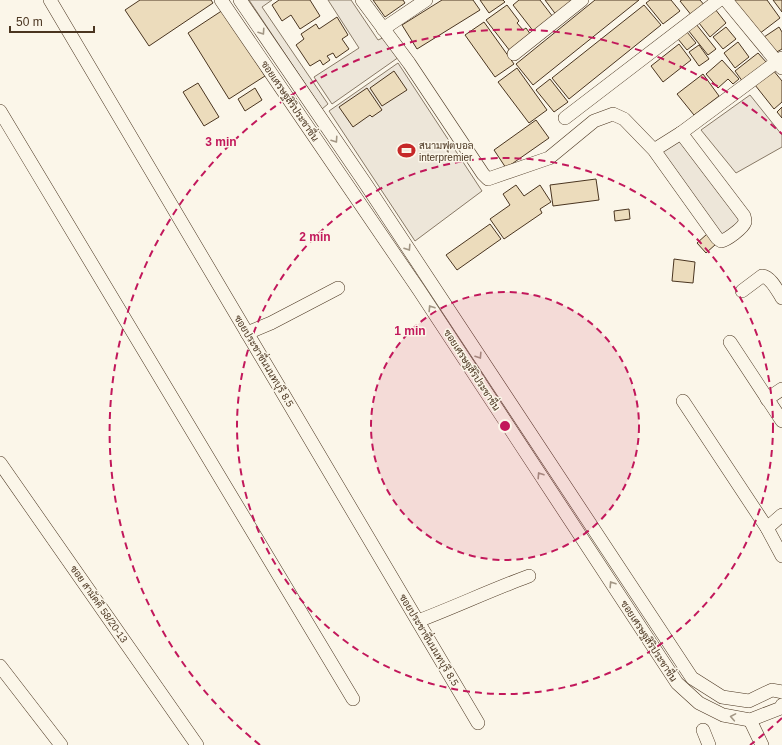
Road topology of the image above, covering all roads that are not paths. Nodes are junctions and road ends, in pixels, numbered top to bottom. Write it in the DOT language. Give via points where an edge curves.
graph roads {
  1 [pos="50,0"];
  2 [pos="221,0"];
  3 [pos="240,0"];
  4 [pos="362,0"];
  5 [pos="426,0"];
  6 [pos="582,0"];
  7 [pos="719,0"];
  8 [pos="726,0"];
  9 [pos="383,29"];
  10 [pos="514,54"];
  11 [pos="780,63"];
  12 [pos="0,111"];
  13 [pos="565,118"];
  14 [pos="681,133"];
  15 [pos="654,150"];
  16 [pos="338,288"];
  17 [pos="742,291"];
  18 [pos="782,298"];
  19 [pos="247,333"];
  20 [pos="730,342"];
  21 [pos="782,389"];
  22 [pos="766,399"];
  23 [pos="683,401"];
  24 [pos="782,422"];
  25 [pos="0,464"];
  26 [pos="782,515"];
  27 [pos="767,528"];
  28 [pos="782,556"];
  29 [pos="529,576"];
  30 [pos="418,621"];
  31 [pos="0,666"];
  32 [pos="782,692"];
  33 [pos="353,699"];
  34 [pos="782,705"];
  35 [pos="750,720"];
  36 [pos="478,723"];
  37 [pos="703,730"];
  38 [pos="60,745"];
  39 [pos="197,745"];
  40 [pos="710,745"];
  41 [pos="762,745"];
  1 -- 19 [label="street, ซอยประชาชื่นนนทบุรี 8.5"];
  35 -- 2 [label="street, ซอยเศรษฐสิริประชาชื่น, one-way" via="723,715 699,703 677,683 419,290"];
  3 -- 32 [label="street, ซอยเศรษฐสิริประชาชื่น, one-way" via="365,183 692,678 722,697 749,701 772,690"];
  4 -- 9 [label="street"];
  5 -- 9 [label="street"];
  6 -- 10 [label="street"];
  7 -- 13 [label="street"];
  8 -- 11 [label="street"];
  9 -- 15 [label="street" via="488,179 549,158 594,121 613,114 624,119"];
  11 -- 14 [label="street"];
  12 -- 33 [label="street"];
  14 -- 15 [label="street"];
  14 -- 15 [label="street" via="744,216 743,225 726,240 721,241 717,238"];
  16 -- 19 [label="street"];
  17 -- 18 [label="street" via="762,276 769,278"];
  19 -- 30 [label="street, ซอยประชาชื่นนนทบุรี 8.5"];
  20 -- 22 [label="street"];
  21 -- 22 [label="street"];
  22 -- 24 [label="street"];
  23 -- 27 [label="street"];
  25 -- 39 [label="street, ซอย สามัคคี 58/20-13"];
  26 -- 27 [label="street"];
  27 -- 28 [label="street"];
  29 -- 30 [label="street"];
  30 -- 36 [label="street, ซอยประชาชื่นนนทบุรี 8.5"];
  31 -- 38 [label="street"];
  34 -- 35 [label="street"];
  35 -- 41 [label="street"];
  37 -- 40 [label="street"];
}
